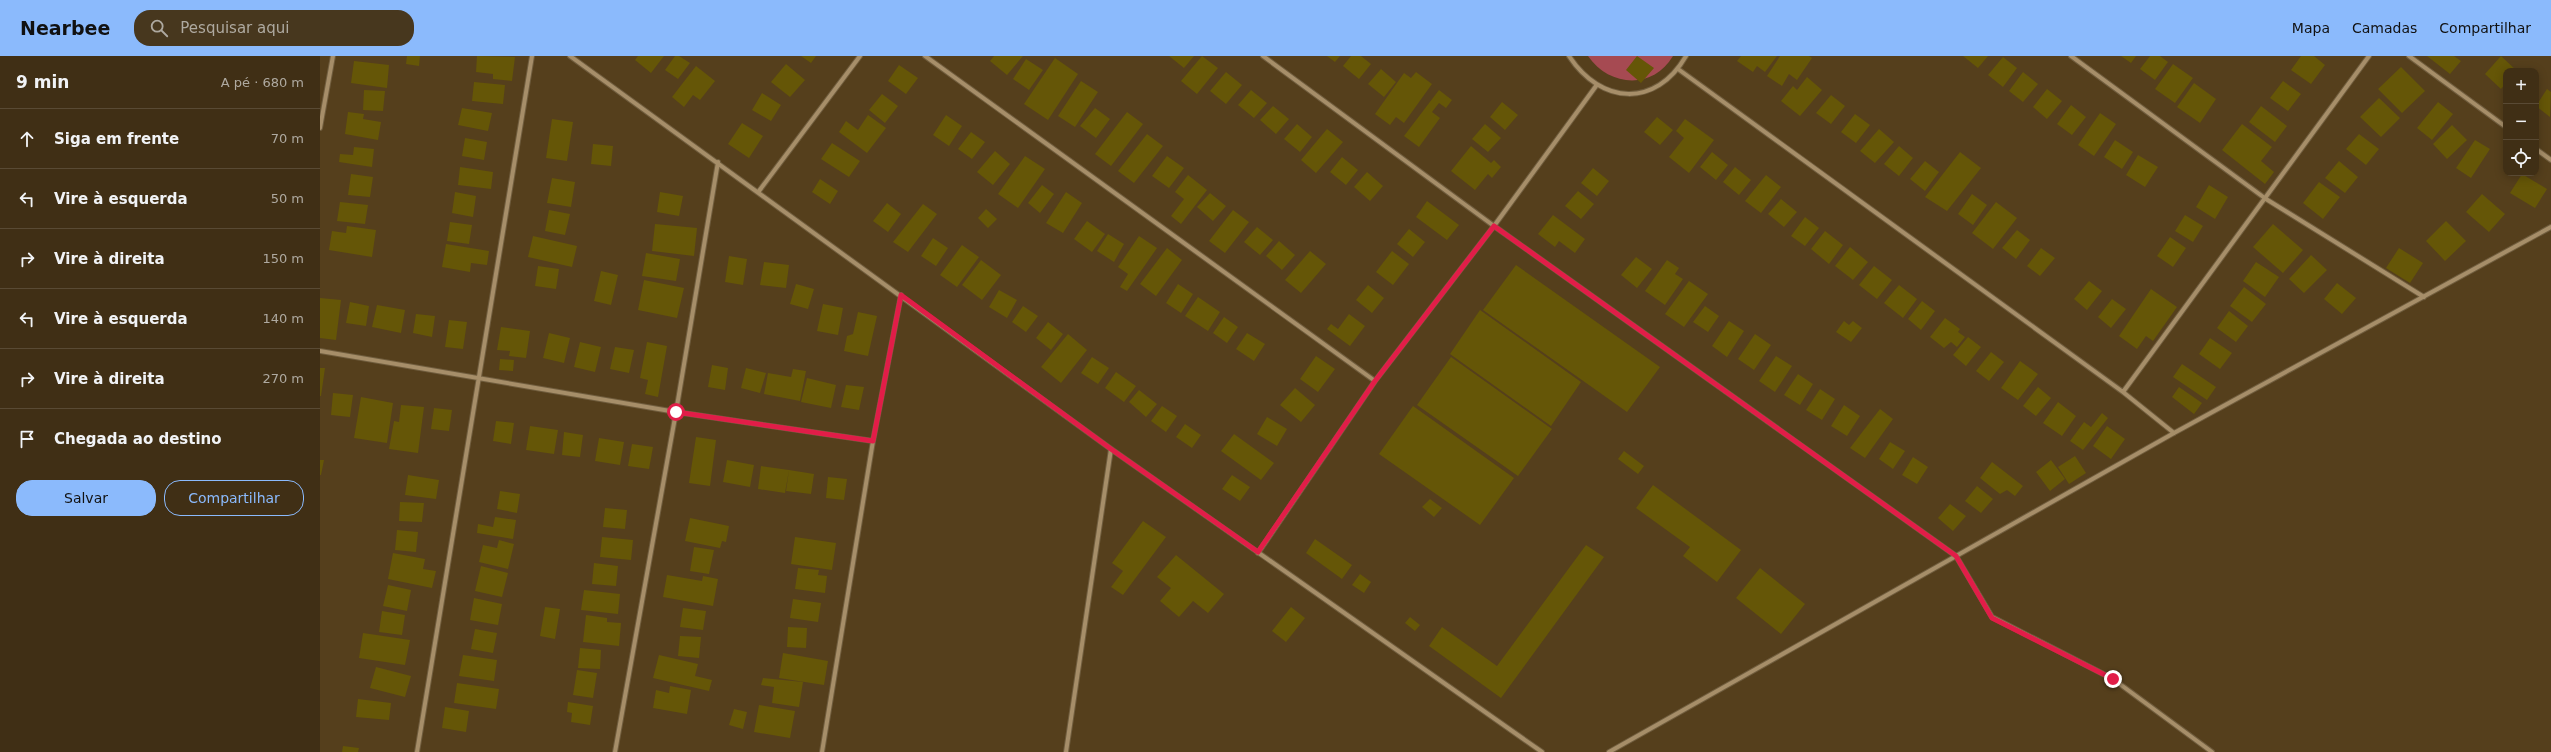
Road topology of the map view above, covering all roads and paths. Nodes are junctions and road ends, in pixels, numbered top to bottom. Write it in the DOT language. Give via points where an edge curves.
graph roads {
  1 [pos="333,56"];
  2 [pos="532,56"];
  3 [pos="570,56"];
  4 [pos="860,56"];
  5 [pos="925,56"];
  6 [pos="1263,56"];
  7 [pos="1569,56"];
  8 [pos="1686,56"];
  9 [pos="2071,56"];
  10 [pos="2369,56"];
  11 [pos="2409,56"];
  12 [pos="1678,69"];
  13 [pos="1596,86"];
  14 [pos="2503,125"];
  15 [pos="320,128"];
  16 [pos="2539,151"];
  17 [pos="2551,160"];
  18 [pos="718,162"];
  19 [pos="759,191"];
  20 [pos="2266,199"];
  21 [pos="1494,226"];
  22 [pos="2551,227"];
  23 [pos="901,295"];
  24 [pos="2424,297"];
  25 [pos="320,351"];
  26 [pos="480,379"];
  27 [pos="1375,381"];
  28 [pos="2122,392"];
  29 [pos="676,412"];
  30 [pos="2174,433"];
  31 [pos="873,441"];
  32 [pos="1111,449"];
  33 [pos="1258,552"];
  34 [pos="1956,556"];
  35 [pos="417,752"];
  36 [pos="615,752"];
  37 [pos="822,752"];
  38 [pos="1066,752"];
  39 [pos="1542,752"];
  40 [pos="1609,752"];
  41 [pos="2212,752"];
  1 -- 15 [label="street"];
  2 -- 26 [label="street"];
  3 -- 18 [label="street"];
  4 -- 19 [label="street"];
  5 -- 27 [label="street"];
  6 -- 21 [label="street"];
  7 -- 13 [label="street" via="1580,73"];
  8 -- 12 [label="street"];
  9 -- 20 [label="street"];
  10 -- 20 [label="street"];
  11 -- 14 [label="street"];
  12 -- 13 [label="street" via="1662,84 1640,93 1618,93"];
  12 -- 28 [label="street"];
  13 -- 21 [label="street"];
  16 -- 17 [label="street"];
  18 -- 19 [label="street"];
  18 -- 29 [label="street"];
  19 -- 23 [label="street"];
  20 -- 24 [label="street"];
  20 -- 28 [label="street"];
  21 -- 27 [label="street"];
  21 -- 34 [label="street"];
  22 -- 24 [label="street"];
  23 -- 31 [label="street"];
  23 -- 32 [label="street"];
  24 -- 30 [label="street"];
  25 -- 26 [label="street"];
  26 -- 29 [label="street"];
  26 -- 35 [label="street"];
  27 -- 33 [label="street"];
  28 -- 30 [label="street"];
  29 -- 31 [label="street"];
  29 -- 36 [label="street"];
  30 -- 34 [label="street"];
  31 -- 37 [label="street"];
  32 -- 33 [label="street"];
  32 -- 38 [label="street"];
  33 -- 39 [label="street"];
  34 -- 40 [label="street"];
  34 -- 41 [label="street" via="1992,618 2113,679"];
}
